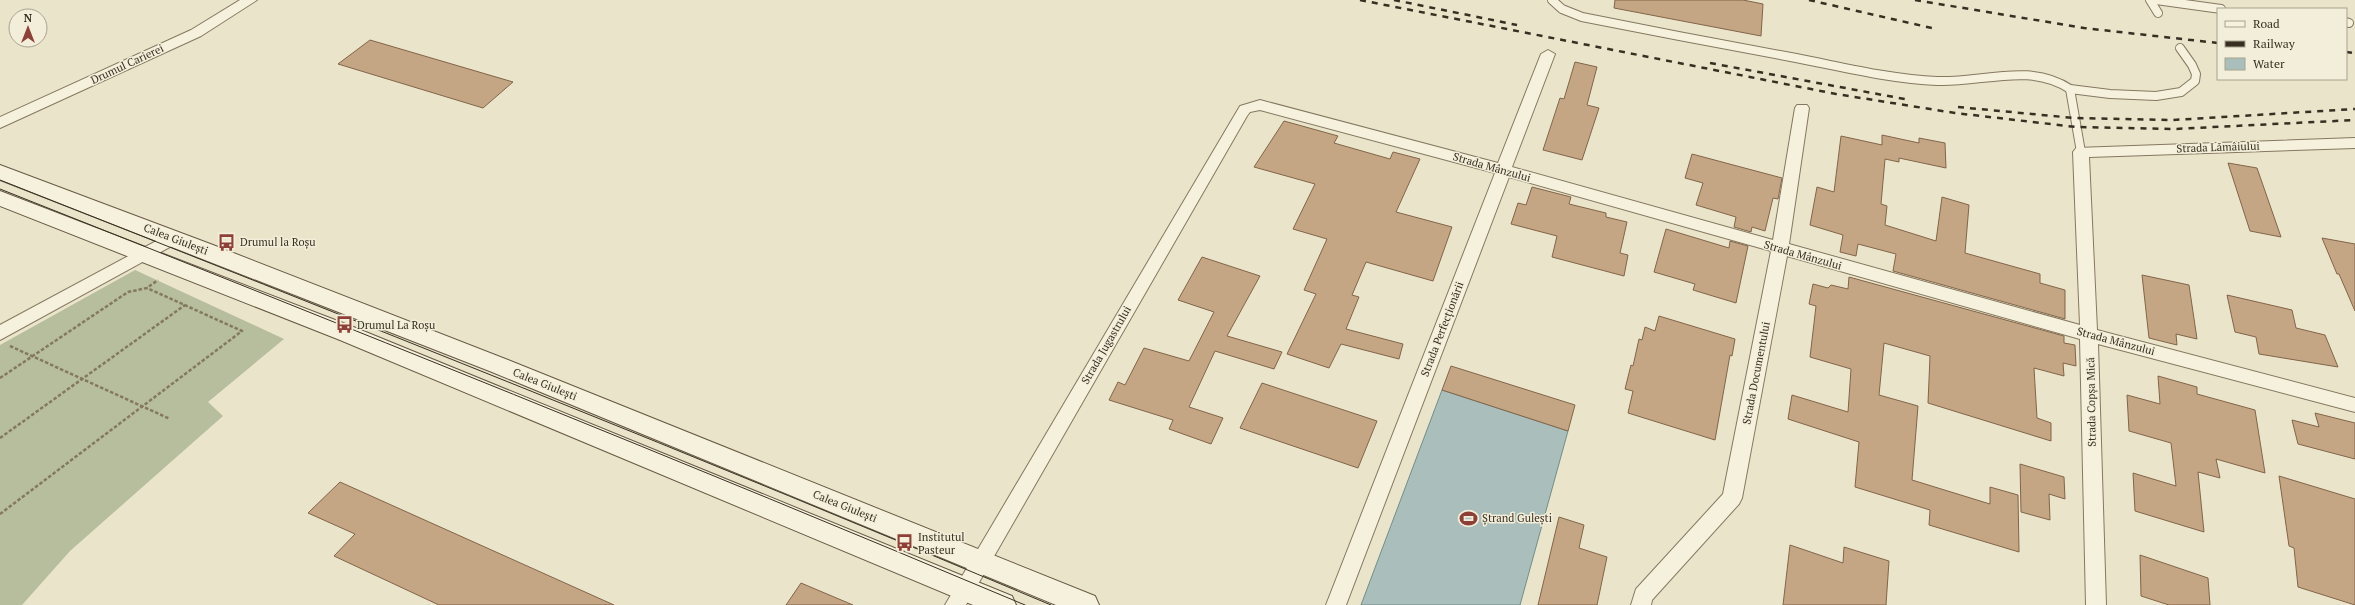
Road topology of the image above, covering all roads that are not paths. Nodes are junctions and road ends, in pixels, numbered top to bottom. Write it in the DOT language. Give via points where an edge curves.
graph roads {
  1 [pos="250,0"];
  2 [pos="1552,0"];
  3 [pos="2150,0"];
  4 [pos="2156,0"];
  5 [pos="2217,8"];
  6 [pos="2158,13"];
  7 [pos="2180,48"];
  8 [pos="1548,54"];
  9 [pos="2070,89"];
  10 [pos="1252,106"];
  11 [pos="1802,108"];
  12 [pos="0,123"];
  13 [pos="2355,143"];
  14 [pos="2081,152"];
  15 [pos="1504,170"];
  16 [pos="0,172"];
  17 [pos="0,198"];
  18 [pos="173,238"];
  19 [pos="1780,249"];
  20 [pos="144,254"];
  21 [pos="2089,334"];
  22 [pos="4,338"];
  23 [pos="2355,405"];
  24 [pos="980,562"];
  25 [pos="959,597"];
  26 [pos="1003,605"];
  27 [pos="1086,605"];
  28 [pos="1336,605"];
  29 [pos="1641,605"];
  30 [pos="2096,605"];
  1 -- 12 [label="street, Drumul Carierei" via="196,33"];
  2 -- 9 [label="lane" via="1562,10 1582,17 1883,75 1938,81 2038,75 2057,80"];
  3 -- 6 [label="lane"];
  4 -- 5 [label="lane"];
  7 -- 9 [label="lane" via="2196,74 2195,81 2182,91 2146,95 2092,93"];
  8 -- 15 [label="street, Strada Perfecționării"];
  9 -- 14 [label="lane"];
  10 -- 15 [label="street, Strada Mânzului" via="1270,106"];
  10 -- 24 [label="street, Strada Jugastrului" via="1241,113"];
  11 -- 19 [label="street, Strada Documentului"];
  13 -- 14 [label="street, Strada Lămâiului"];
  14 -- 21 [label="street, Strada Copșa Mică"];
  15 -- 19 [label="street, Strada Mânzului"];
  15 -- 28 [label="street, Strada Perfecționării"];
  16 -- 18 [label="main road, Calea Giulești"];
  17 -- 20 [label="main road"];
  18 -- 20 [label="street"];
  18 -- 24 [label="main road, Calea Giulești" via="500,366"];
  19 -- 21 [label="street, Strada Mânzului"];
  19 -- 29 [label="street, Strada Documentului" via="1732,498 1643,596"];
  20 -- 22 [label="street"];
  20 -- 25 [label="main road" via="348,334"];
  21 -- 23 [label="street, Strada Mânzului"];
  21 -- 30 [label="street, Strada Copșa Mică"];
  24 -- 25 [label="street, Strada Jugastrului"];
  24 -- 27 [label="main road, Calea Giulești"];
  25 -- 26 [label="main road"];
}
